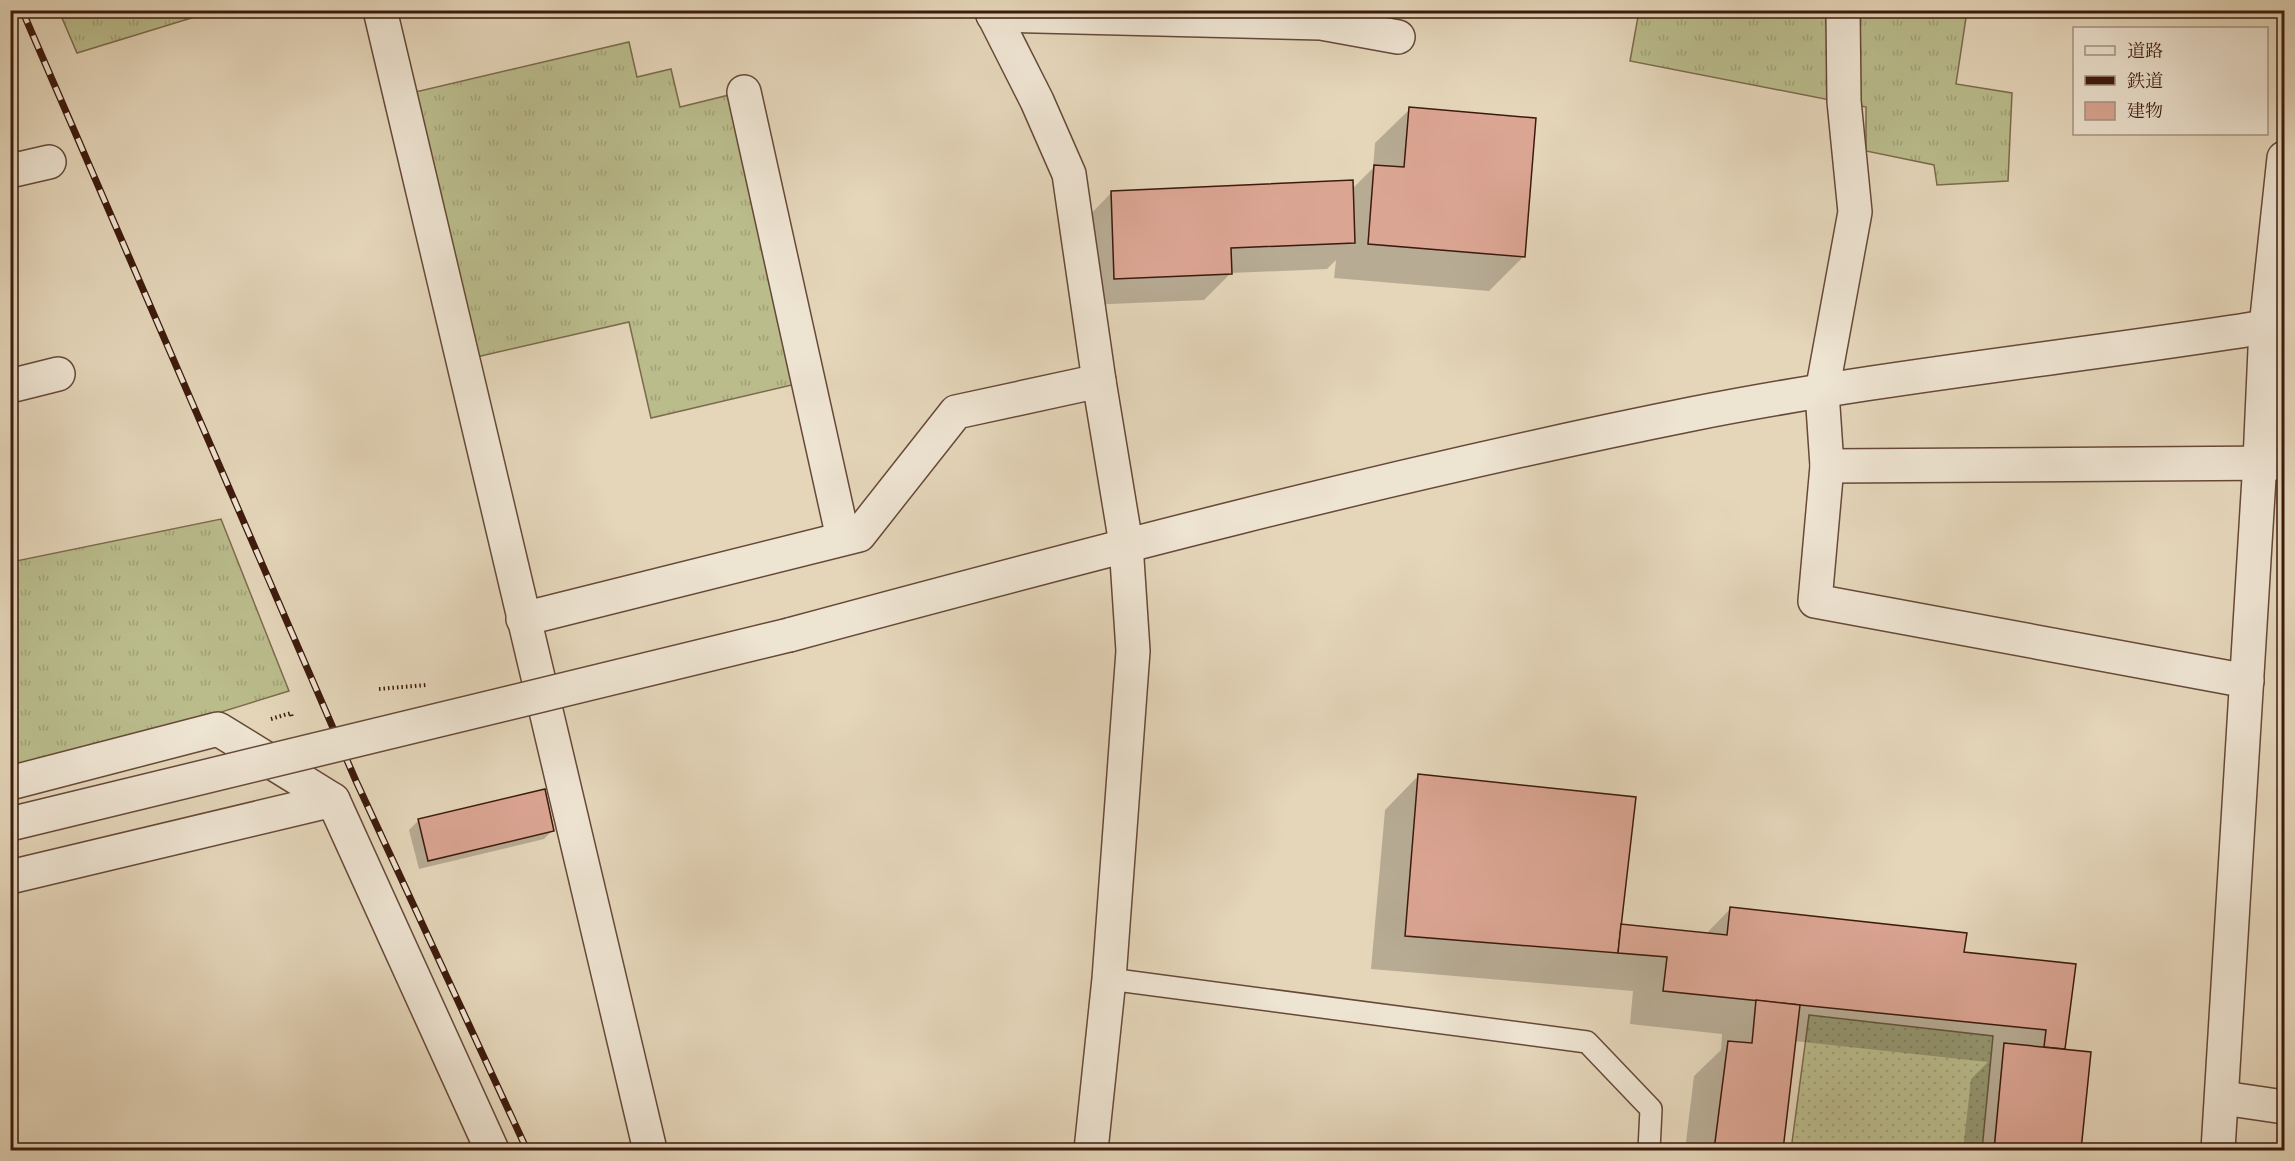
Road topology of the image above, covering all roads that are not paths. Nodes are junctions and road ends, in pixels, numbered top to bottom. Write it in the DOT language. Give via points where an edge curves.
graph roads {
  1 [pos="380,10"];
  2 [pos="1843,10"];
  3 [pos="992,13"];
  4 [pos="1398,37"];
  5 [pos="744,92"];
  6 [pos="2284,158"];
  7 [pos="49,162"];
  8 [pos="10,171"];
  9 [pos="2275,325"];
  10 [pos="58,374"];
  11 [pos="1099,381"];
  12 [pos="10,386"];
  13 [pos="1822,392"];
  14 [pos="2272,462"];
  15 [pos="1827,466"];
  16 [pos="843,538"];
  17 [pos="1126,544"];
  18 [pos="523,619"];
  19 [pos="2247,681"];
  20 [pos="10,783"];
  21 [pos="333,800"];
  22 [pos="10,824"];
  23 [pos="10,877"];
  24 [pos="1109,979"];
  25 [pos="2223,1098"];
  26 [pos="2284,1107"];
  27 [pos="492,1150"];
  28 [pos="650,1150"];
  29 [pos="1090,1150"];
  30 [pos="1650,1150"];
  31 [pos="2218,1150"];
  1 -- 18 [label="street"];
  2 -- 13 [label="street" via="1844,101 1856,212"];
  3 -- 4 [label="street" via="1321,23"];
  3 -- 11 [label="street" via="1069,174"];
  5 -- 16 [label="street"];
  6 -- 9 [label="street"];
  7 -- 8 [label="street"];
  9 -- 13 [label="street"];
  9 -- 14 [label="street"];
  10 -- 12 [label="street"];
  11 -- 16 [label="street" via="956,412 859,534"];
  11 -- 17 [label="street"];
  13 -- 15 [label="street"];
  13 -- 17 [label="street" via="1696,413 1437,468"];
  14 -- 15 [label="street"];
  14 -- 19 [label="street"];
  15 -- 19 [label="street" via="1815,601"];
  16 -- 18 [label="street"];
  17 -- 22 [label="street, bridge" via="789,635"];
  17 -- 24 [label="street" via="1133,651"];
  18 -- 28 [label="street"];
  19 -- 25 [label="street"];
  20 -- 21 [label="street" via="218,729"];
  21 -- 23 [label="street"];
  21 -- 27 [label="street"];
  24 -- 29 [label="street"];
  24 -- 30 [label="lane" via="1587,1042 1651,1109"];
  25 -- 26 [label="street"];
  25 -- 31 [label="street"];
}
